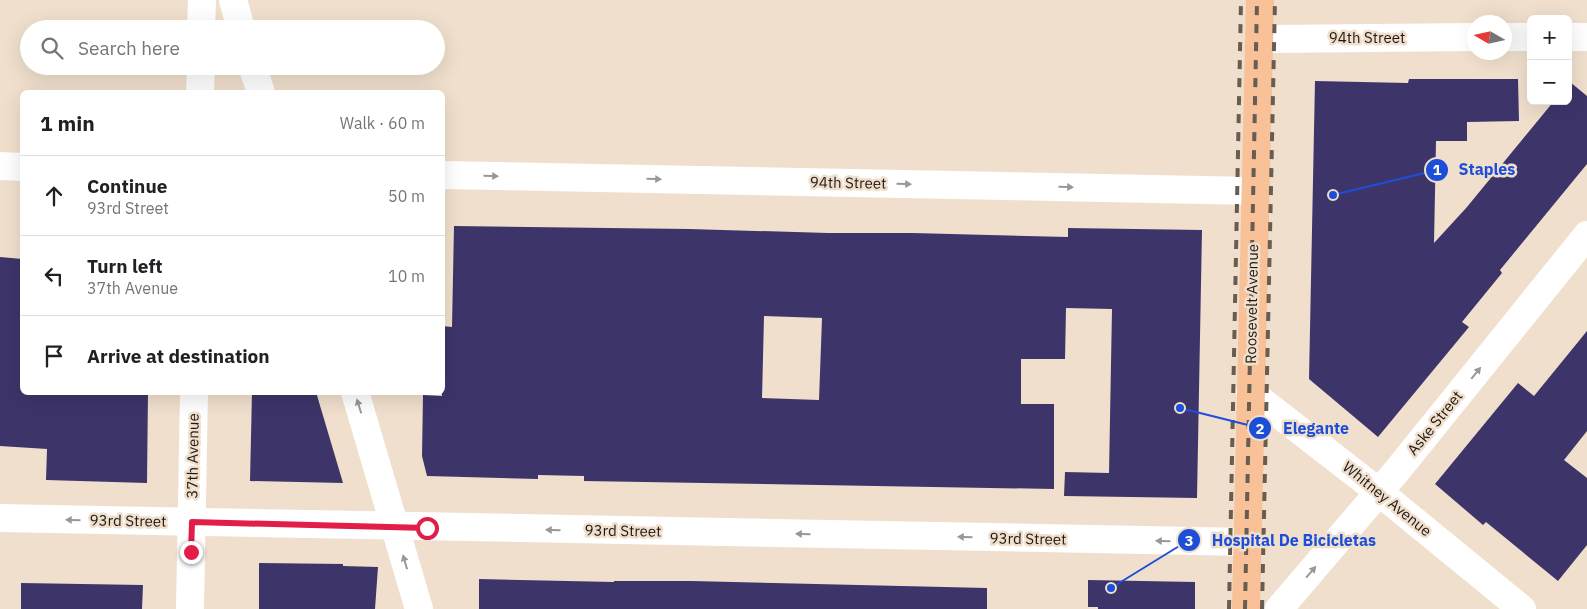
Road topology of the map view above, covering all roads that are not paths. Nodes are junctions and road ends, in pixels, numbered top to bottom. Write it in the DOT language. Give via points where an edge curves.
graph roads {
  1 [pos="202,0"];
  2 [pos="233,0"];
  3 [pos="1260,0"];
  4 [pos="201,20"];
  5 [pos="239,20"];
  6 [pos="1587,36"];
  7 [pos="1512,37"];
  8 [pos="1527,37"];
  9 [pos="1572,37"];
  10 [pos="1467,38"];
  11 [pos="1259,39"];
  12 [pos="201,75"];
  13 [pos="255,75"];
  14 [pos="200,90"];
  15 [pos="260,90"];
  16 [pos="0,166"];
  17 [pos="20,167"];
  18 [pos="445,175"];
  19 [pos="1254,191"];
  20 [pos="1587,235"];
  21 [pos="1250,392"];
  22 [pos="194,395"];
  23 [pos="356,395"];
  24 [pos="1379,492"];
  25 [pos="0,518"];
  26 [pos="192,522"];
  27 [pos="395,527"];
  28 [pos="1247,542"];
  29 [pos="190,609"];
  30 [pos="419,609"];
  31 [pos="1246,609"];
  32 [pos="1279,609"];
  33 [pos="1522,609"];
  1 -- 4 [label="street"];
  2 -- 5 [label="street"];
  3 -- 11 [label="main road, Roosevelt Avenue"];
  6 -- 9 [label="street"];
  7 -- 8 [label="street"];
  10 -- 11 [label="street, 94th Street"];
  11 -- 19 [label="main road, Roosevelt Avenue"];
  12 -- 14 [label="street"];
  13 -- 15 [label="street"];
  16 -- 17 [label="street"];
  18 -- 19 [label="street, 94th Street, one-way"];
  19 -- 21 [label="main road, Roosevelt Avenue"];
  24 -- 20 [label="street, Aske Street, one-way"];
  21 -- 24 [label="street, Whitney Avenue"];
  21 -- 28 [label="main road, Roosevelt Avenue"];
  22 -- 26 [label="street, 37th Avenue"];
  27 -- 23 [label="street, one-way"];
  32 -- 24 [label="street, Aske Street, one-way"];
  24 -- 33 [label="street, Whitney Avenue"];
  26 -- 25 [label="street, 93rd Street, one-way"];
  26 -- 27 [label="street, 93rd Street"];
  26 -- 29 [label="street, 37th Avenue"];
  28 -- 27 [label="street, 93rd Street, one-way"];
  30 -- 27 [label="street, one-way"];
  28 -- 31 [label="main road, Roosevelt Avenue"];
}
